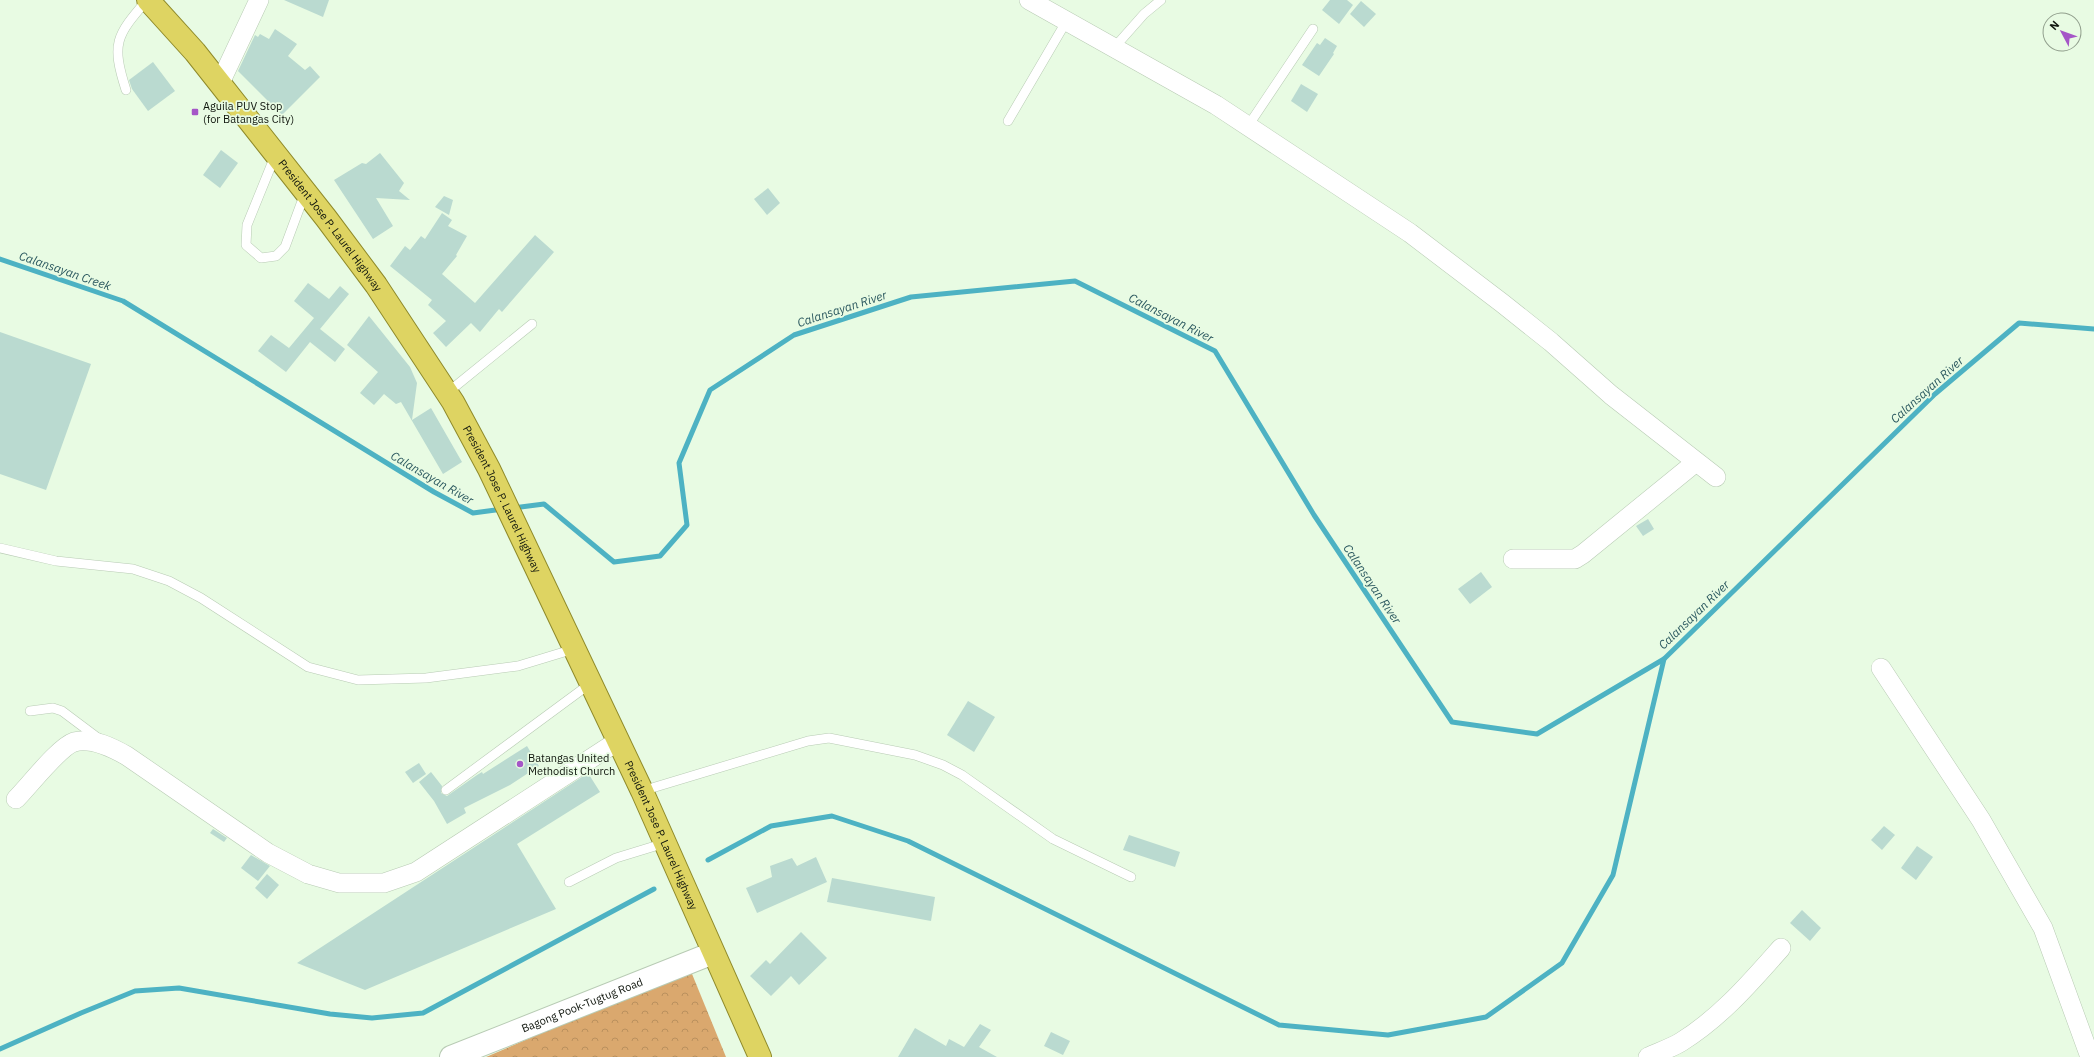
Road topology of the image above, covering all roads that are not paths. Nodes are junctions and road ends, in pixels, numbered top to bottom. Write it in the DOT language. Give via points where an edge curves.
graph roads {
  1 [pos="148,0"];
  2 [pos="259,0"];
  3 [pos="1029,0"];
  4 [pos="1161,0"];
  5 [pos="1066,22"];
  6 [pos="1313,29"];
  7 [pos="1113,49"];
  8 [pos="220,83"];
  9 [pos="126,90"];
  10 [pos="1008,121"];
  11 [pos="1248,126"];
  12 [pos="276,154"];
  13 [pos="305,191"];
  14 [pos="532,324"];
  15 [pos="447,393"];
  16 [pos="1696,462"];
  17 [pos="1716,477"];
  18 [pos="0,548"];
  19 [pos="1513,559"];
  20 [pos="574,649"];
  21 [pos="1881,668"];
  22 [pos="591,683"];
  23 [pos="30,711"];
  24 [pos="618,741"];
  25 [pos="107,745"];
  26 [pos="446,790"];
  27 [pos="642,791"];
  28 [pos="16,799"];
  29 [pos="666,842"];
  30 [pos="1131,877"];
  31 [pos="569,882"];
  32 [pos="1781,948"];
  33 [pos="713,953"];
  34 [pos="451,1057"];
  35 [pos="760,1057"];
  36 [pos="1648,1057"];
  37 [pos="2090,1057"];
  1 -- 8 [label="highway, President Jose P. Laurel Highway"];
  1 -- 9 [label="lane" via="124,27 118,46 119,66"];
  2 -- 8 [label="street"];
  3 -- 5 [label="street"];
  4 -- 7 [label="lane" via="1144,14"];
  5 -- 7 [label="street"];
  5 -- 10 [label="lane"];
  6 -- 11 [label="lane"];
  7 -- 11 [label="street" via="1216,105"];
  8 -- 12 [label="highway, President Jose P. Laurel Highway"];
  11 -- 16 [label="street" via="1410,234 1551,342 1611,395"];
  12 -- 13 [label="highway, President Jose P. Laurel Highway"];
  12 -- 13 [label="lane" via="247,225 246,245 260,258 276,256 285,247"];
  13 -- 15 [label="highway, President Jose P. Laurel Highway" via="376,285"];
  14 -- 15 [label="lane"];
  15 -- 20 [label="highway, President Jose P. Laurel Highway" via="489,469"];
  16 -- 17 [label="street"];
  16 -- 19 [label="street" via="1575,559"];
  18 -- 20 [label="lane" via="56,561 133,569 169,581 201,598 308,667 358,680 426,678 518,666"];
  20 -- 22 [label="highway, President Jose P. Laurel Highway"];
  21 -- 37 [label="street" via="1982,820 2043,928"];
  22 -- 24 [label="highway, President Jose P. Laurel Highway"];
  22 -- 26 [label="lane"];
  23 -- 25 [label="lane" via="53,708 62,711"];
  24 -- 25 [label="street" via="416,872 384,882 339,883 308,874 268,853 127,756"];
  24 -- 27 [label="highway, President Jose P. Laurel Highway"];
  25 -- 28 [label="street" via="75,742 62,749"];
  27 -- 29 [label="highway, President Jose P. Laurel Highway"];
  27 -- 30 [label="lane" via="808,741 829,738 915,755 942,765 962,775 1053,839"];
  29 -- 31 [label="lane" via="616,858"];
  29 -- 33 [label="highway, President Jose P. Laurel Highway"];
  32 -- 36 [label="street" via="1707,1025 1680,1043"];
  33 -- 34 [label="street, Bagong Pook-Tugtug Road"];
  33 -- 35 [label="highway, President Jose P. Laurel Highway"];
}
